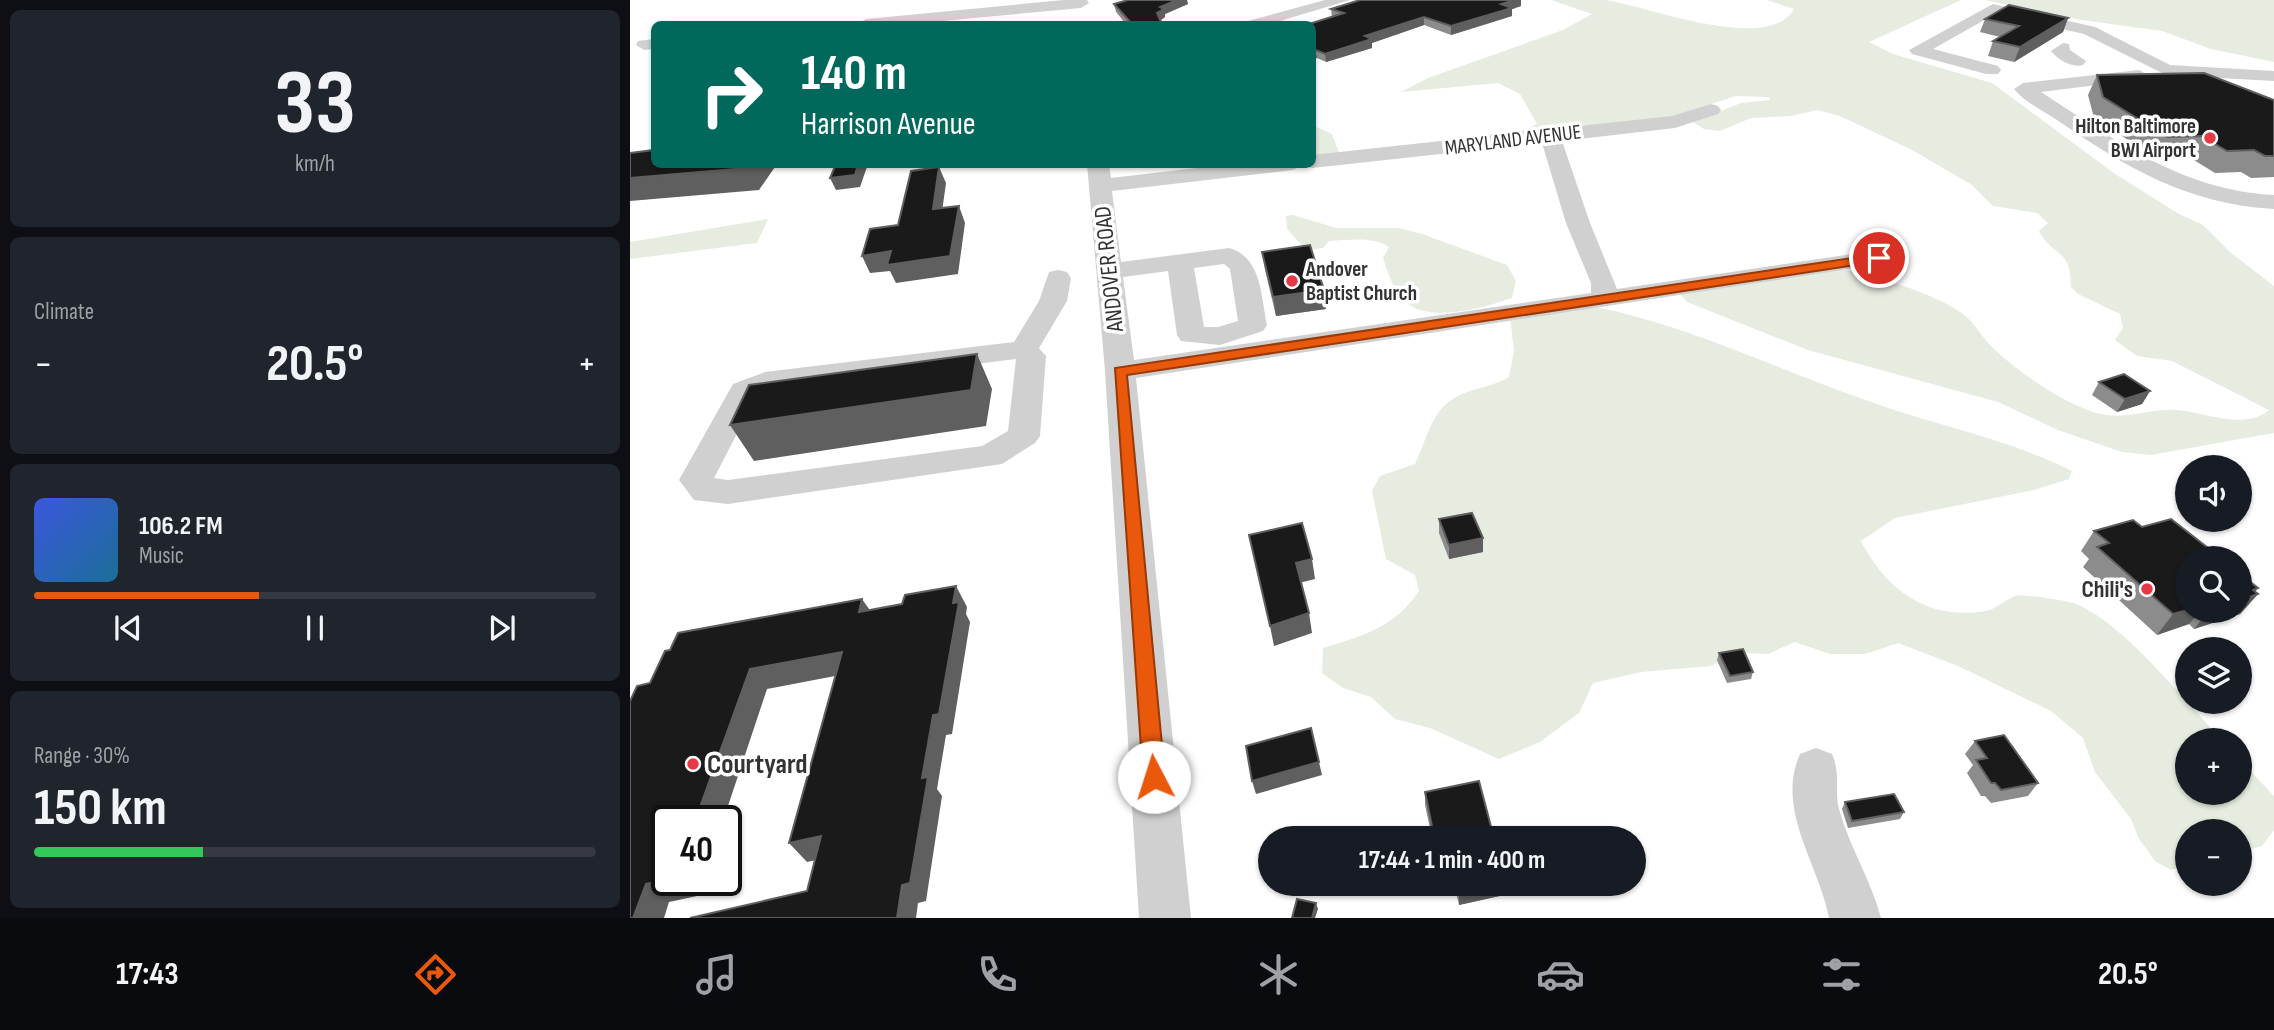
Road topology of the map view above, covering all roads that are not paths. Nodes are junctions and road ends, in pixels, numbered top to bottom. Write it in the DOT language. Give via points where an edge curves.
graph roads {
  1 [pos="1342,0"];
  2 [pos="1081,1"];
  3 [pos="894,21"];
  4 [pos="1083,21"];
  5 [pos="1265,21"];
  6 [pos="2165,70"];
  7 [pos="2200,74"];
  8 [pos="2274,76"];
  9 [pos="2133,77"];
  10 [pos="2023,89"];
  11 [pos="2176,90"];
  12 [pos="2274,92"];
  13 [pos="1711,110"];
  14 [pos="1551,137"];
  15 [pos="2171,158"];
  16 [pos="1316,162"];
  17 [pos="1222,168"];
  18 [pos="1099,175"];
  19 [pos="2274,202"];
  20 [pos="2251,203"];
  21 [pos="1879,258"];
  22 [pos="1180,261"];
  23 [pos="1109,271"];
  24 [pos="1058,278"];
  25 [pos="1604,298"];
  26 [pos="1024,349"];
  27 [pos="1120,372"];
  28 [pos="1816,769"];
  29 [pos="1166,918"];
  30 [pos="1855,918"];
  1 -- 5 [label="street"];
  2 -- 3 [label="street"];
  2 -- 4 [label="street"];
  6 -- 7 [label="street"];
  6 -- 9 [label="street"];
  6 -- 10 [label="street" via="2138,55 2081,53 2090,30 1993,9 1918,50 1998,69"];
  7 -- 8 [label="street"];
  7 -- 12 [label="street" via="2242,94"];
  9 -- 10 [label="street"];
  9 -- 11 [label="street"];
  10 -- 20 [label="street" via="2161,176 2207,194"];
  13 -- 14 [label="street, MARYLAND AVENUE" via="1675,122"];
  14 -- 16 [label="street, MARYLAND AVENUE"];
  14 -- 25 [label="street" via="1578,223 1604,283"];
  15 -- 20 [label="street"];
  17 -- 18 [label="street"];
  18 -- 23 [label="street, ANDOVER ROAD"];
  19 -- 20 [label="street"];
  21 -- 25 [label="street"];
  22 -- 23 [label="street"];
  23 -- 27 [label="street, ANDOVER ROAD"];
  24 -- 26 [label="street" via="1053,301"];
  25 -- 27 [label="street"];
  26 -- 26 [label="street" via="765,381 744,391 696,480 706,492 728,492 990,456 1024,436 1031,356"];
  27 -- 29 [label="street, ANDOVER ROAD"];
  28 -- 30 [label="street" via="1815,807 1849,891"];
}
